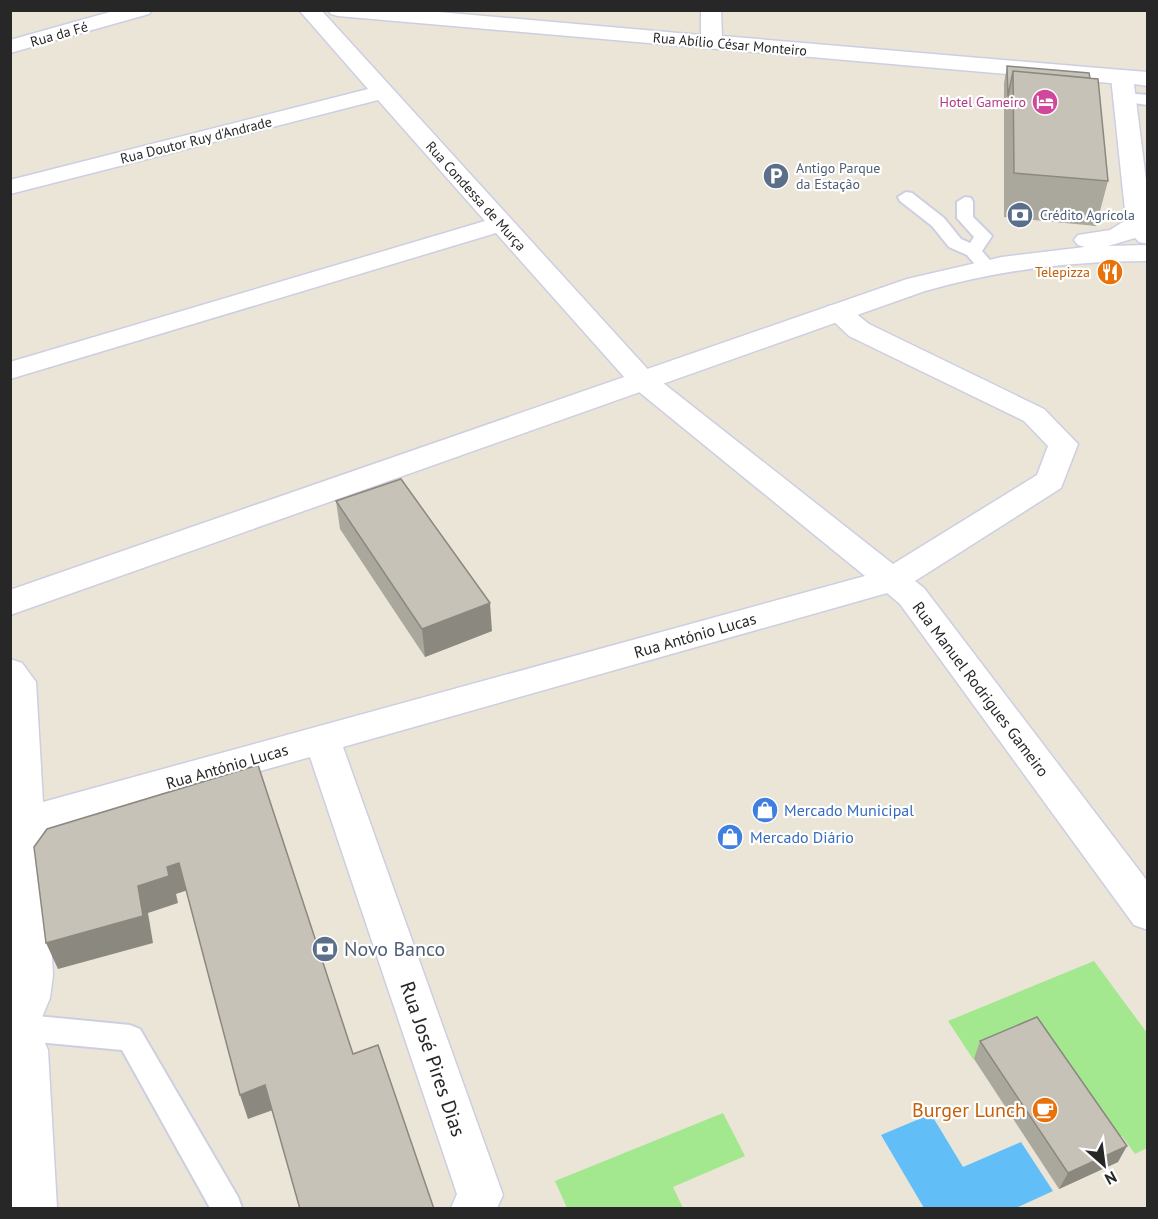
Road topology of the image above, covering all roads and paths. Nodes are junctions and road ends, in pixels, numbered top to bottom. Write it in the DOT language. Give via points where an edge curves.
graph roads {
  1 [pos="142,10"];
  2 [pos="309,10"];
  3 [pos="338,10"];
  4 [pos="711,10"];
  5 [pos="712,42"];
  6 [pos="10,47"];
  7 [pos="1148,79"];
  8 [pos="1123,88"];
  9 [pos="382,92"];
  10 [pos="1148,100"];
  11 [pos="10,187"];
  12 [pos="906,197"];
  13 [pos="965,202"];
  14 [pos="501,224"];
  15 [pos="1143,228"];
  16 [pos="1148,253"];
  17 [pos="979,259"];
  18 [pos="837,312"];
  19 [pos="10,371"];
  20 [pos="637,373"];
  21 [pos="892,580"];
  22 [pos="10,581"];
  23 [pos="10,603"];
  24 [pos="10,672"];
  25 [pos="322,739"];
  26 [pos="26,822"];
  27 [pos="1148,913"];
  28 [pos="13,1030"];
  29 [pos="477,1202"];
  30 [pos="34,1209"];
  31 [pos="227,1209"];
  1 -- 6 [label="street, Rua da Fé"];
  2 -- 9 [label="street, Rua Condessa de Murça"];
  3 -- 5 [label="street, Rua Abílio César Monteiro"];
  4 -- 5 [label="street"];
  5 -- 8 [label="street, Rua Abílio César Monteiro"];
  7 -- 8 [label="street, Rua Abílio César Monteiro"];
  8 -- 10 [label="lane"];
  8 -- 15 [label="street"];
  9 -- 11 [label="street, Rua Doutor Ruy d'Andrade"];
  9 -- 14 [label="street, Rua Condessa de Murça"];
  12 -- 17 [label="lane" via="938,222 955,243"];
  13 -- 17 [label="lane" via="965,218 983,236"];
  14 -- 19 [label="street"];
  14 -- 20 [label="street, Rua Condessa de Murça"];
  15 -- 17 [label="street" via="1112,238"];
  16 -- 17 [label="street"];
  17 -- 18 [label="street"];
  17 -- 20 [label="street" via="926,263"];
  18 -- 20 [label="street"];
  18 -- 21 [label="street, Rua António Lucas" via="860,330 1034,415 1063,444 1050,481"];
  20 -- 21 [label="street, Rua Manuel Rodrigues Gameiro"];
  20 -- 22 [label="street"];
  20 -- 23 [label="street"];
  21 -- 25 [label="street, Rua António Lucas"];
  21 -- 27 [label="street, Rua Manuel Rodrigues Gameiro" via="912,596"];
  24 -- 26 [label="street" via="19,682"];
  25 -- 26 [label="street, Rua António Lucas"];
  25 -- 29 [label="street, Rua José Pires Dias"];
  26 -- 28 [label="street" via="32,993"];
  28 -- 30 [label="street" via="27,1050"];
  28 -- 31 [label="lane" via="130,1038"];
}
